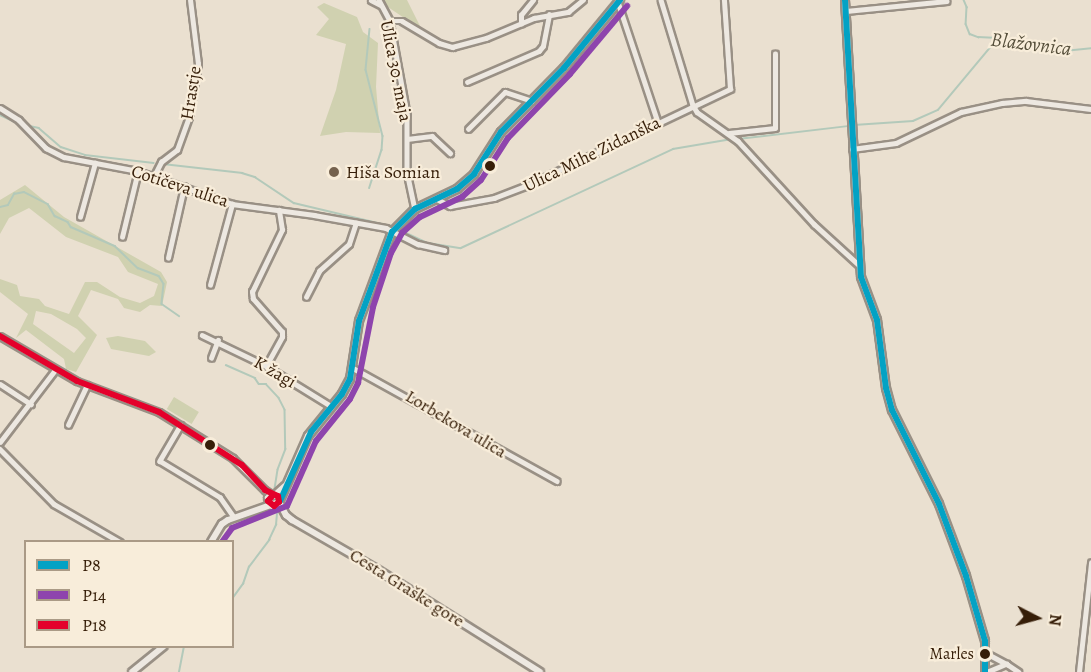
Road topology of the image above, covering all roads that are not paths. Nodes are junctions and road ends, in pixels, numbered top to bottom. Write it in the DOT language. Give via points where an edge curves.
graph roads {
  1 [pos="190,0"];
  2 [pos="371,0"];
  3 [pos="533,0"];
  4 [pos="583,0"];
  5 [pos="661,0"];
  6 [pos="724,0"];
  7 [pos="845,0"];
  8 [pos="880,0"];
  9 [pos="619,1"];
  10 [pos="947,1"];
  11 [pos="917,2"];
  12 [pos="380,3"];
  13 [pos="881,8"];
  14 [pos="846,11"];
  15 [pos="549,15"];
  16 [pos="390,21"];
  17 [pos="521,24"];
  18 [pos="775,54"];
  19 [pos="467,82"];
  20 [pos="532,101"];
  21 [pos="693,105"];
  22 [pos="0,108"];
  23 [pos="1091,109"];
  24 [pos="658,122"];
  25 [pos="468,129"];
  26 [pos="728,133"];
  27 [pos="407,139"];
  28 [pos="852,149"];
  29 [pos="450,153"];
  30 [pos="95,163"];
  31 [pos="138,171"];
  32 [pos="154,176"];
  33 [pos="184,187"];
  34 [pos="437,199"];
  35 [pos="232,204"];
  36 [pos="415,209"];
  37 [pos="279,210"];
  38 [pos="80,217"];
  39 [pos="356,223"];
  40 [pos="392,231"];
  41 [pos="122,237"];
  42 [pos="444,250"];
  43 [pos="168,258"];
  44 [pos="859,265"];
  45 [pos="210,285"];
  46 [pos="306,297"];
  47 [pos="202,335"];
  48 [pos="0,336"];
  49 [pos="218,340"];
  50 [pos="211,358"];
  51 [pos="266,366"];
  52 [pos="353,368"];
  53 [pos="55,370"];
  54 [pos="0,384"];
  55 [pos="87,385"];
  56 [pos="31,404"];
  57 [pos="331,406"];
  58 [pos="68,425"];
  59 [pos="181,425"];
  60 [pos="0,442"];
  61 [pos="0,449"];
  62 [pos="557,481"];
  63 [pos="274,500"];
  64 [pos="234,517"];
  65 [pos="117,540"];
  66 [pos="212,540"];
  67 [pos="1091,563"];
  68 [pos="162,648"];
  69 [pos="986,653"];
  70 [pos="1007,664"];
  71 [pos="132,672"];
  72 [pos="540,672"];
  73 [pos="987,672"];
  74 [pos="1019,672"];
  75 [pos="1079,672"];
  1 -- 32 [label="street, Hrastje" via="198,64 189,117 177,150 161,162"];
  2 -- 12 [label="street"];
  3 -- 17 [label="street" via="521,15"];
  4 -- 15 [label="street" via="568,12"];
  5 -- 21 [label="street"];
  6 -- 21 [label="street, Ulica Mihe Zidanška" via="730,89"];
  7 -- 14 [label="street"];
  8 -- 13 [label="street"];
  9 -- 20 [label="street"];
  9 -- 24 [label="street"];
  10 -- 11 [label="street"];
  11 -- 13 [label="street"];
  12 -- 16 [label="street, Ulica 30. maja"];
  13 -- 14 [label="street"];
  14 -- 28 [label="street"];
  15 -- 17 [label="street"];
  15 -- 19 [label="street" via="539,51"];
  16 -- 17 [label="street" via="402,21 452,47"];
  16 -- 27 [label="street, Ulica 30. maja" via="407,114"];
  18 -- 26 [label="street" via="775,128"];
  20 -- 25 [label="street" via="505,92"];
  20 -- 34 [label="street" via="501,132 474,174"];
  21 -- 24 [label="street, Ulica Mihe Zidanška"];
  21 -- 26 [label="street"];
  22 -- 30 [label="street, Cotičeva ulica" via="46,148 64,157"];
  23 -- 28 [label="street" via="1026,101 1002,103 961,112 896,143"];
  24 -- 34 [label="street, Ulica Mihe Zidanška" via="494,198 450,206"];
  26 -- 44 [label="street" via="814,224"];
  27 -- 29 [label="street, Ulica 30. maja" via="432,136"];
  27 -- 36 [label="street, Ulica 30. maja" via="407,171"];
  28 -- 44 [label="street"];
  30 -- 31 [label="street, Cotičeva ulica"];
  30 -- 38 [label="street"];
  31 -- 32 [label="street, Cotičeva ulica"];
  31 -- 41 [label="street"];
  32 -- 33 [label="street, Cotičeva ulica"];
  33 -- 35 [label="street, Cotičeva ulica"];
  33 -- 43 [label="street"];
  34 -- 36 [label="street"];
  35 -- 37 [label="street, Cotičeva ulica"];
  35 -- 45 [label="street"];
  36 -- 40 [label="street"];
  37 -- 39 [label="street, Cotičeva ulica"];
  37 -- 51 [label="street" via="282,230 252,292 253,299 282,332"];
  39 -- 40 [label="street, Cotičeva ulica"];
  39 -- 46 [label="street" via="349,244 319,271"];
  40 -- 42 [label="street, Cotičeva ulica" via="423,246"];
  40 -- 52 [label="street" via="359,321"];
  44 -- 69 [label="street" via="877,320 892,410 957,548 978,612"];
  47 -- 49 [label="street, K žagi"];
  48 -- 53 [label="street"];
  49 -- 50 [label="street"];
  49 -- 51 [label="street, K žagi"];
  51 -- 57 [label="street, K žagi"];
  52 -- 57 [label="street" via="342,394"];
  52 -- 62 [label="street, Lorbekova ulica"];
  53 -- 55 [label="street"];
  53 -- 56 [label="street"];
  54 -- 56 [label="street"];
  55 -- 58 [label="street"];
  55 -- 59 [label="street" via="148,406"];
  56 -- 60 [label="street"];
  57 -- 63 [label="street" via="311,432 293,472"];
  59 -- 63 [label="street" via="233,458"];
  59 -- 64 [label="street" via="160,461 220,497"];
  61 -- 65 [label="street" via="54,504"];
  63 -- 64 [label="street"];
  63 -- 72 [label="street, Cesta Graške gore" via="286,515"];
  64 -- 66 [label="street" via="222,524"];
  67 -- 75 [label="street"];
  68 -- 71 [label="street"];
  69 -- 70 [label="street"];
  69 -- 73 [label="street"];
  70 -- 73 [label="street"];
  70 -- 74 [label="street"];
}
